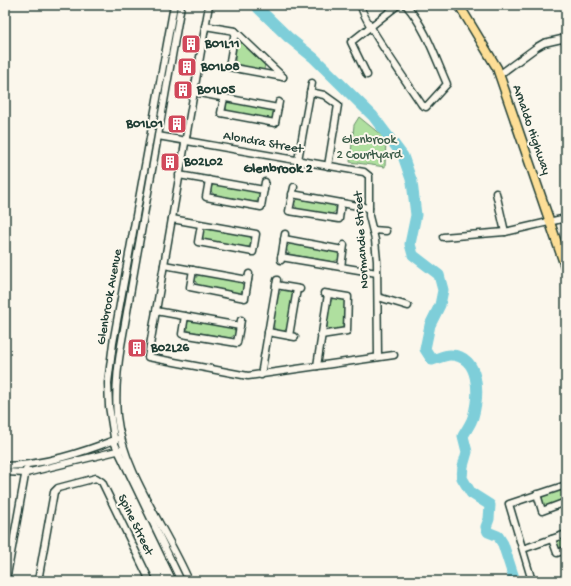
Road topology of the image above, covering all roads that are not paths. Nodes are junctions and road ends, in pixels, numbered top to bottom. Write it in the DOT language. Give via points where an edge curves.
graph roads {
  1 [pos="174,5"];
  2 [pos="181,5"];
  3 [pos="209,5"];
  4 [pos="361,5"];
  5 [pos="398,5"];
  6 [pos="406,5"];
  7 [pos="459,5"];
  8 [pos="205,26"];
  9 [pos="371,26"];
  10 [pos="235,31"];
  11 [pos="566,38"];
  12 [pos="498,71"];
  13 [pos="367,75"];
  14 [pos="312,83"];
  15 [pos="194,92"];
  16 [pos="310,92"];
  17 [pos="224,98"];
  18 [pos="158,136"];
  19 [pos="185,140"];
  20 [pos="298,160"];
  21 [pos="328,166"];
  22 [pos="364,172"];
  23 [pos="179,175"];
  24 [pos="209,180"];
  25 [pos="265,182"];
  26 [pos="294,187"];
  27 [pos="264,190"];
  28 [pos="496,193"];
  29 [pos="292,194"];
  30 [pos="341,203"];
  31 [pos="369,208"];
  32 [pos="566,218"];
  33 [pos="172,219"];
  34 [pos="550,222"];
  35 [pos="201,225"];
  36 [pos="373,230"];
  37 [pos="386,232"];
  38 [pos="505,232"];
  39 [pos="443,237"];
  40 [pos="164,265"];
  41 [pos="341,267"];
  42 [pos="193,270"];
  43 [pos="566,270"];
  44 [pos="378,273"];
  45 [pos="378,297"];
  46 [pos="408,306"];
  47 [pos="156,310"];
  48 [pos="185,316"];
  49 [pos="268,332"];
  50 [pos="322,335"];
  51 [pos="394,355"];
  52 [pos="378,357"];
  53 [pos="317,366"];
  54 [pos="261,375"];
  55 [pos="121,437"];
  56 [pos="114,440"];
  57 [pos="124,449"];
  58 [pos="117,451"];
  59 [pos="26,465"];
  60 [pos="5,466"];
  61 [pos="5,472"];
  62 [pos="26,473"];
  63 [pos="566,485"];
  64 [pos="537,494"];
  65 [pos="566,502"];
  66 [pos="566,534"];
  67 [pos="552,539"];
  68 [pos="523,549"];
  69 [pos="566,550"];
  70 [pos="38,580"];
  71 [pos="6,581"];
  72 [pos="47,581"];
  73 [pos="150,581"];
  74 [pos="181,581"];
  75 [pos="189,581"];
  76 [pos="532,581"];
  1 -- 56 [label="street, Glenbrook Avenue" via="108,375"];
  2 -- 18 [label="street, Glenbrook Avenue"];
  3 -- 8 [label="street"];
  4 -- 9 [label="street"];
  5 -- 9 [label="street"];
  6 -- 9 [label="street" via="426,35 447,84 428,106 422,105"];
  7 -- 12 [label="main road, Arnaldo Highway"];
  8 -- 10 [label="street"];
  8 -- 15 [label="street"];
  9 -- 13 [label="street" via="351,42"];
  10 -- 10 [label="street" via="240,36 283,77 229,67"];
  11 -- 12 [label="street" via="544,43"];
  12 -- 34 [label="main road, Arnaldo Highway"];
  14 -- 16 [label="street"];
  15 -- 17 [label="street"];
  15 -- 19 [label="street"];
  16 -- 20 [label="street"];
  16 -- 21 [label="street" via="324,95 338,105"];
  17 -- 17 [label="street" via="278,105 275,123 221,113"];
  18 -- 19 [label="street, Alondra Street"];
  18 -- 55 [label="street, Glenbrook Avenue" via="117,375 116,398"];
  19 -- 20 [label="street, Alondra Street"];
  19 -- 23 [label="street"];
  20 -- 21 [label="street, Alondra Street"];
  21 -- 22 [label="street, Alondra Street"];
  22 -- 31 [label="street, Normandie Street" via="369,176"];
  23 -- 24 [label="street"];
  23 -- 33 [label="street"];
  24 -- 27 [label="street"];
  24 -- 27 [label="street" via="206,197 261,207"];
  25 -- 27 [label="street"];
  26 -- 29 [label="street"];
  28 -- 38 [label="street"];
  29 -- 30 [label="street"];
  29 -- 30 [label="street" via="290,211 339,219"];
  30 -- 31 [label="street"];
  31 -- 36 [label="street, Normandie Street"];
  32 -- 34 [label="street"];
  33 -- 35 [label="street"];
  33 -- 40 [label="street"];
  34 -- 38 [label="street"];
  34 -- 43 [label="main road, Arnaldo Highway"];
  35 -- 35 [label="street" via="256,234 253,252 198,242"];
  36 -- 37 [label="street"];
  36 -- 44 [label="street, Normandie Street"];
  38 -- 39 [label="street"];
  40 -- 42 [label="street"];
  40 -- 47 [label="street"];
  41 -- 41 [label="street" via="344,248 285,237 281,259"];
  41 -- 44 [label="street"];
  42 -- 42 [label="street" via="249,277 245,298 190,287"];
  44 -- 45 [label="street, Normandie Street"];
  45 -- 46 [label="street"];
  45 -- 52 [label="street, Normandie Street"];
  47 -- 48 [label="street"];
  47 -- 54 [label="street" via="148,357 248,376"];
  48 -- 48 [label="street" via="240,323 237,343 182,334"];
  49 -- 49 [label="street" via="277,282 299,289 292,336"];
  49 -- 54 [label="street"];
  50 -- 50 [label="street" via="326,294 348,298 347,331"];
  50 -- 53 [label="street"];
  51 -- 52 [label="street"];
  52 -- 53 [label="street"];
  53 -- 54 [label="street"];
  55 -- 56 [label="street"];
  55 -- 57 [label="street, Glenbrook Avenue"];
  56 -- 58 [label="street, Glenbrook Avenue"];
  56 -- 59 [label="street" via="75,454"];
  57 -- 58 [label="street"];
  57 -- 75 [label="street, Glenbrook Avenue"];
  58 -- 62 [label="street"];
  58 -- 74 [label="street, Glenbrook Avenue"];
  59 -- 60 [label="street"];
  59 -- 62 [label="street"];
  61 -- 62 [label="street"];
  62 -- 71 [label="street"];
  63 -- 64 [label="street"];
  64 -- 65 [label="street" via="542,511"];
  64 -- 68 [label="street" via="509,504"];
  66 -- 67 [label="street"];
  67 -- 68 [label="street"];
  67 -- 69 [label="street" via="556,553"];
  68 -- 76 [label="street"];
  70 -- 72 [label="street"];
  70 -- 73 [label="street, Spine Street" via="54,492 58,488 92,478 102,482"];
}
